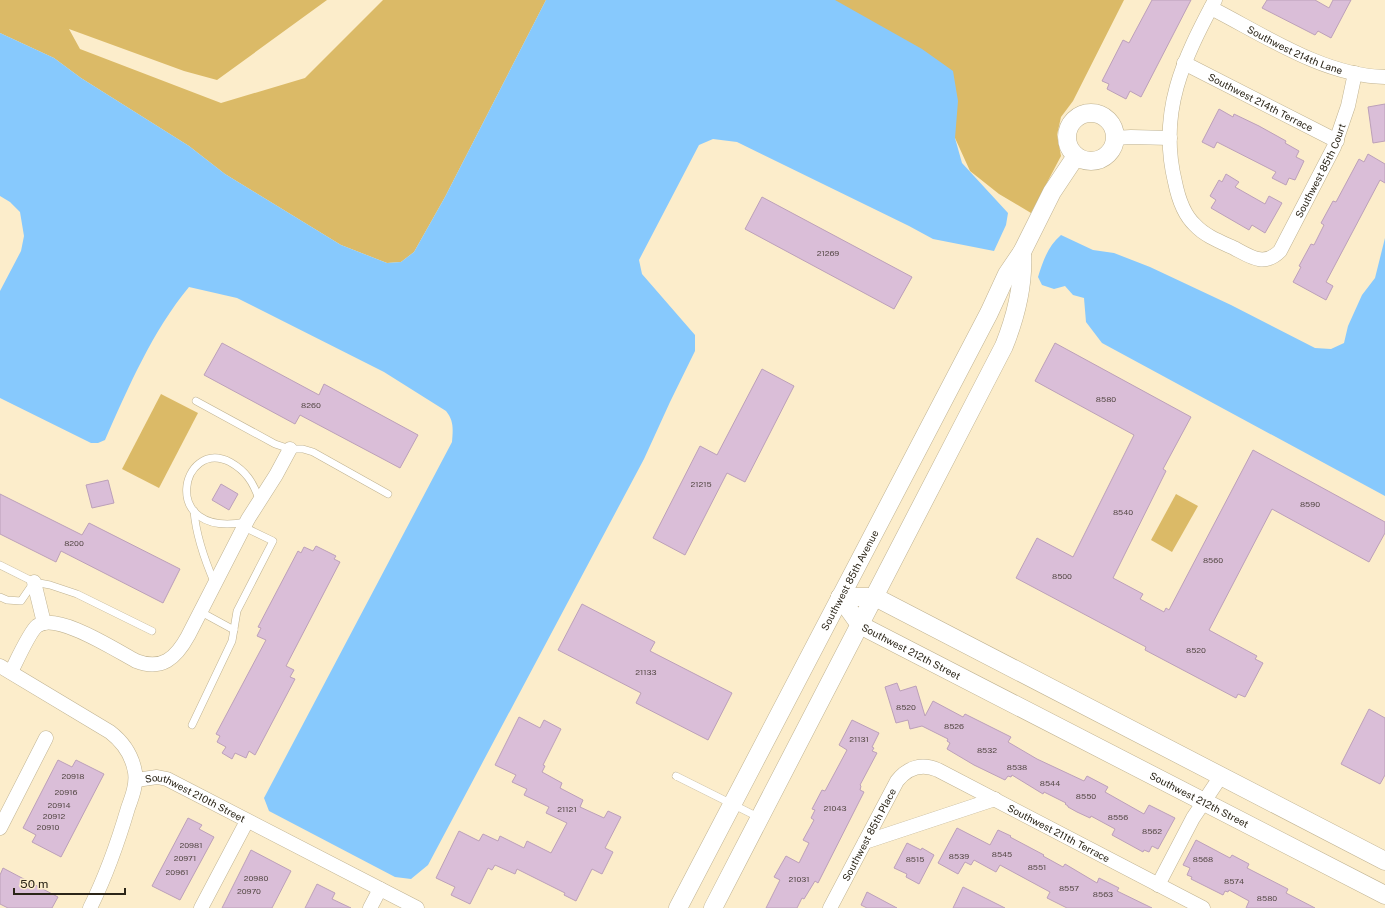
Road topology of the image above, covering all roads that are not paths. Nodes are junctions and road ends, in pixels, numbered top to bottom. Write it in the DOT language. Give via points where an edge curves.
graph roads {
  1 [pos="1213,4"];
  2 [pos="1184,63"];
  3 [pos="1355,73"];
  4 [pos="1385,77"];
  5 [pos="1115,138"];
  6 [pos="1170,138"];
  7 [pos="1337,141"];
  8 [pos="1076,156"];
  9 [pos="1022,252"];
  10 [pos="196,401"];
  11 [pos="290,448"];
  12 [pos="388,494"];
  13 [pos="259,499"];
  14 [pos="194,511"];
  15 [pos="245,525"];
  16 [pos="0,564"];
  17 [pos="34,582"];
  18 [pos="215,584"];
  19 [pos="0,597"];
  20 [pos="840,597"];
  21 [pos="874,597"];
  22 [pos="201,612"];
  23 [pos="44,623"];
  24 [pos="860,625"];
  25 [pos="234,630"];
  26 [pos="152,631"];
  27 [pos="5,669"];
  28 [pos="192,725"];
  29 [pos="46,738"];
  30 [pos="913,767"];
  31 [pos="676,776"];
  32 [pos="1221,776"];
  33 [pos="136,780"];
  34 [pos="995,799"];
  35 [pos="1203,802"];
  36 [pos="732,804"];
  37 [pos="760,818"];
  38 [pos="247,821"];
  39 [pos="0,828"];
  40 [pos="865,842"];
  41 [pos="1385,861"];
  42 [pos="1158,885"];
  43 [pos="380,889"];
  44 [pos="1385,895"];
  45 [pos="90,908"];
  46 [pos="201,908"];
  47 [pos="370,908"];
  48 [pos="417,908"];
  49 [pos="678,908"];
  50 [pos="713,908"];
  51 [pos="830,908"];
  52 [pos="1203,908"];
  1 -- 2 [label="street"];
  1 -- 3 [label="street, Southwest 214th Lane" via="1310,59"];
  2 -- 6 [label="street" via="1174,95"];
  2 -- 7 [label="street, Southwest 214th Terrace"];
  3 -- 4 [label="street, Southwest 214th Lane"];
  3 -- 7 [label="street, Southwest 85th Court"];
  5 -- 6 [label="street"];
  5 -- 8 [label="street" via="1111,150 1101,159 1088,161"];
  5 -- 8 [label="street" via="1112,124 1107,119 1094,112 1080,114 1074,118 1067,131 1068,145"];
  6 -- 7 [label="street, Southwest 85th Court" via="1176,187 1191,221 1205,234 1260,260 1275,256 1284,246"];
  8 -- 9 [label="street, Southwest 85th Avenue" via="1052,192"];
  9 -- 20 [label="street, Southwest 85th Avenue" via="1007,274"];
  9 -- 21 [label="street, Southwest 85th Avenue" via="1021,284 1008,336"];
  10 -- 11 [label="lane" via="275,444"];
  11 -- 12 [label="lane" via="313,452"];
  11 -- 13 [label="street" via="276,475"];
  13 -- 14 [label="lane" via="252,481 240,469 222,459 210,459 194,468 187,483 188,500"];
  13 -- 15 [label="street"];
  14 -- 15 [label="lane" via="214,524"];
  14 -- 18 [label="lane" via="195,524"];
  15 -- 18 [label="street"];
  15 -- 25 [label="lane" via="273,541 237,611"];
  16 -- 17 [label="lane"];
  17 -- 19 [label="lane" via="21,601"];
  17 -- 23 [label="street"];
  17 -- 26 [label="lane" via="77,594"];
  18 -- 22 [label="street"];
  20 -- 21 [label="street"];
  20 -- 24 [label="street, Southwest 212th Street"];
  20 -- 36 [label="street, Southwest 85th Avenue"];
  21 -- 24 [label="street, Southwest 85th Avenue"];
  21 -- 32 [label="street"];
  22 -- 23 [label="street" via="175,656 152,665 136,661 72,627"];
  22 -- 25 [label="lane"];
  23 -- 27 [label="street" via="36,627"];
  24 -- 35 [label="street, Southwest 212th Street"];
  24 -- 37 [label="street, Southwest 85th Avenue"];
  25 -- 28 [label="lane" via="225,657"];
  27 -- 33 [label="street, Southwest 210th Street" via="115,735 128,751"];
  29 -- 39 [label="street"];
  30 -- 34 [label="street, Southwest 211th Terrace" via="932,767"];
  30 -- 40 [label="street, Southwest 85th Place" via="897,781"];
  31 -- 36 [label="lane"];
  32 -- 35 [label="street"];
  32 -- 41 [label="street"];
  33 -- 38 [label="street, Southwest 210th Street" via="164,778"];
  33 -- 45 [label="street" via="112,857"];
  34 -- 40 [label="street"];
  34 -- 42 [label="street, Southwest 211th Terrace"];
  35 -- 42 [label="street"];
  35 -- 44 [label="street, Southwest 212th Street"];
  36 -- 37 [label="lane"];
  36 -- 49 [label="street, Southwest 85th Avenue"];
  37 -- 50 [label="street, Southwest 85th Avenue"];
  38 -- 43 [label="street, Southwest 210th Street"];
  38 -- 46 [label="street"];
  40 -- 51 [label="street, Southwest 85th Place"];
  42 -- 52 [label="street, Southwest 211th Terrace"];
  43 -- 47 [label="street"];
  43 -- 48 [label="street, Southwest 210th Street"];
}
